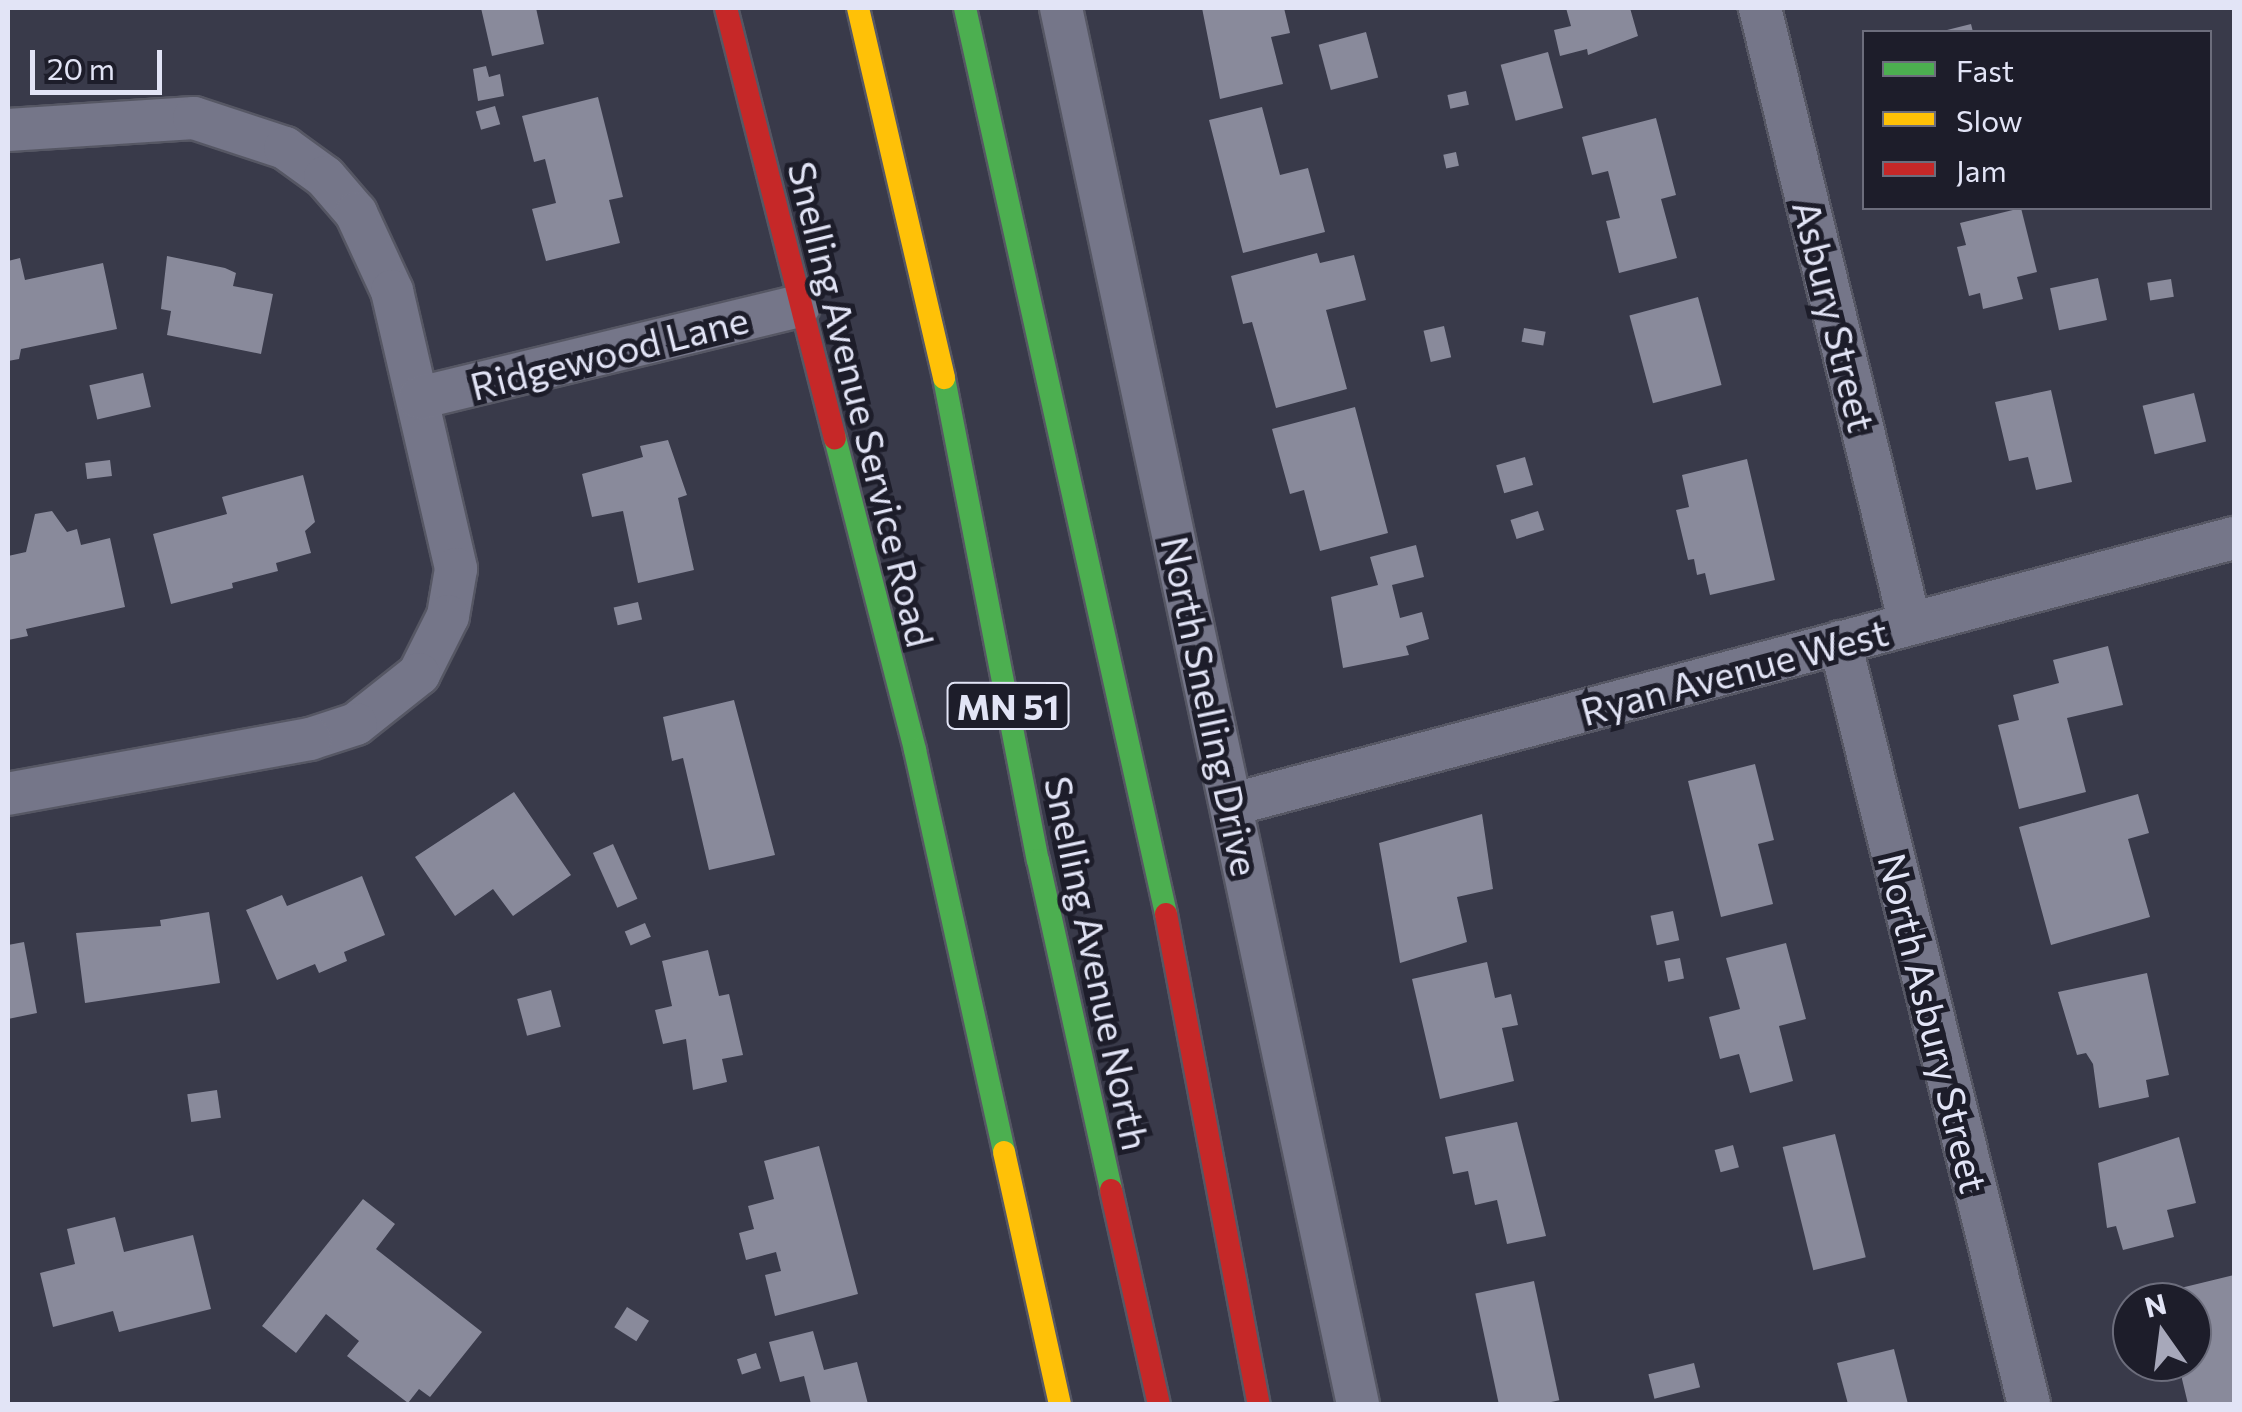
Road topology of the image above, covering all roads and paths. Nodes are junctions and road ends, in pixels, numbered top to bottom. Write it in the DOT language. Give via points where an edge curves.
graph roads {
  1 [pos="726,8"];
  2 [pos="858,8"];
  3 [pos="965,8"];
  4 [pos="1060,8"];
  5 [pos="1760,8"];
  6 [pos="8,130"];
  7 [pos="798,306"];
  8 [pos="419,398"];
  9 [pos="2234,538"];
  10 [pos="1910,624"];
  11 [pos="1840,642"];
  12 [pos="8,794"];
  13 [pos="1234,804"];
  14 [pos="1060,1404"];
  15 [pos="1159,1404"];
  16 [pos="1259,1404"];
  17 [pos="1358,1404"];
  18 [pos="2029,1404"];
  1 -- 7 [label="main road, Snelling Avenue Service Road"];
  2 -- 15 [label="main road, Snelling Avenue North / MN 51" via="936,338 1038,860"];
  3 -- 16 [label="main road, Snelling Avenue North / MN 51" via="1148,818"];
  4 -- 13 [label="street, North Snelling Drive"];
  5 -- 10 [label="street, Asbury Street"];
  6 -- 8 [label="street" via="194,118 285,148 324,177 380,255"];
  7 -- 8 [label="street, Ridgewood Lane"];
  7 -- 14 [label="main road, Snelling Avenue Service Road" via="915,750"];
  8 -- 12 [label="street" via="456,569 436,647 384,707 310,739"];
  9 -- 10 [label="street, Ryan Avenue West"];
  10 -- 11 [label="street, Ryan Avenue West"];
  11 -- 13 [label="street, Ryan Avenue West"];
  11 -- 18 [label="street, North Asbury Street"];
  13 -- 17 [label="street, North Snelling Drive" via="1275,1036"];
}
